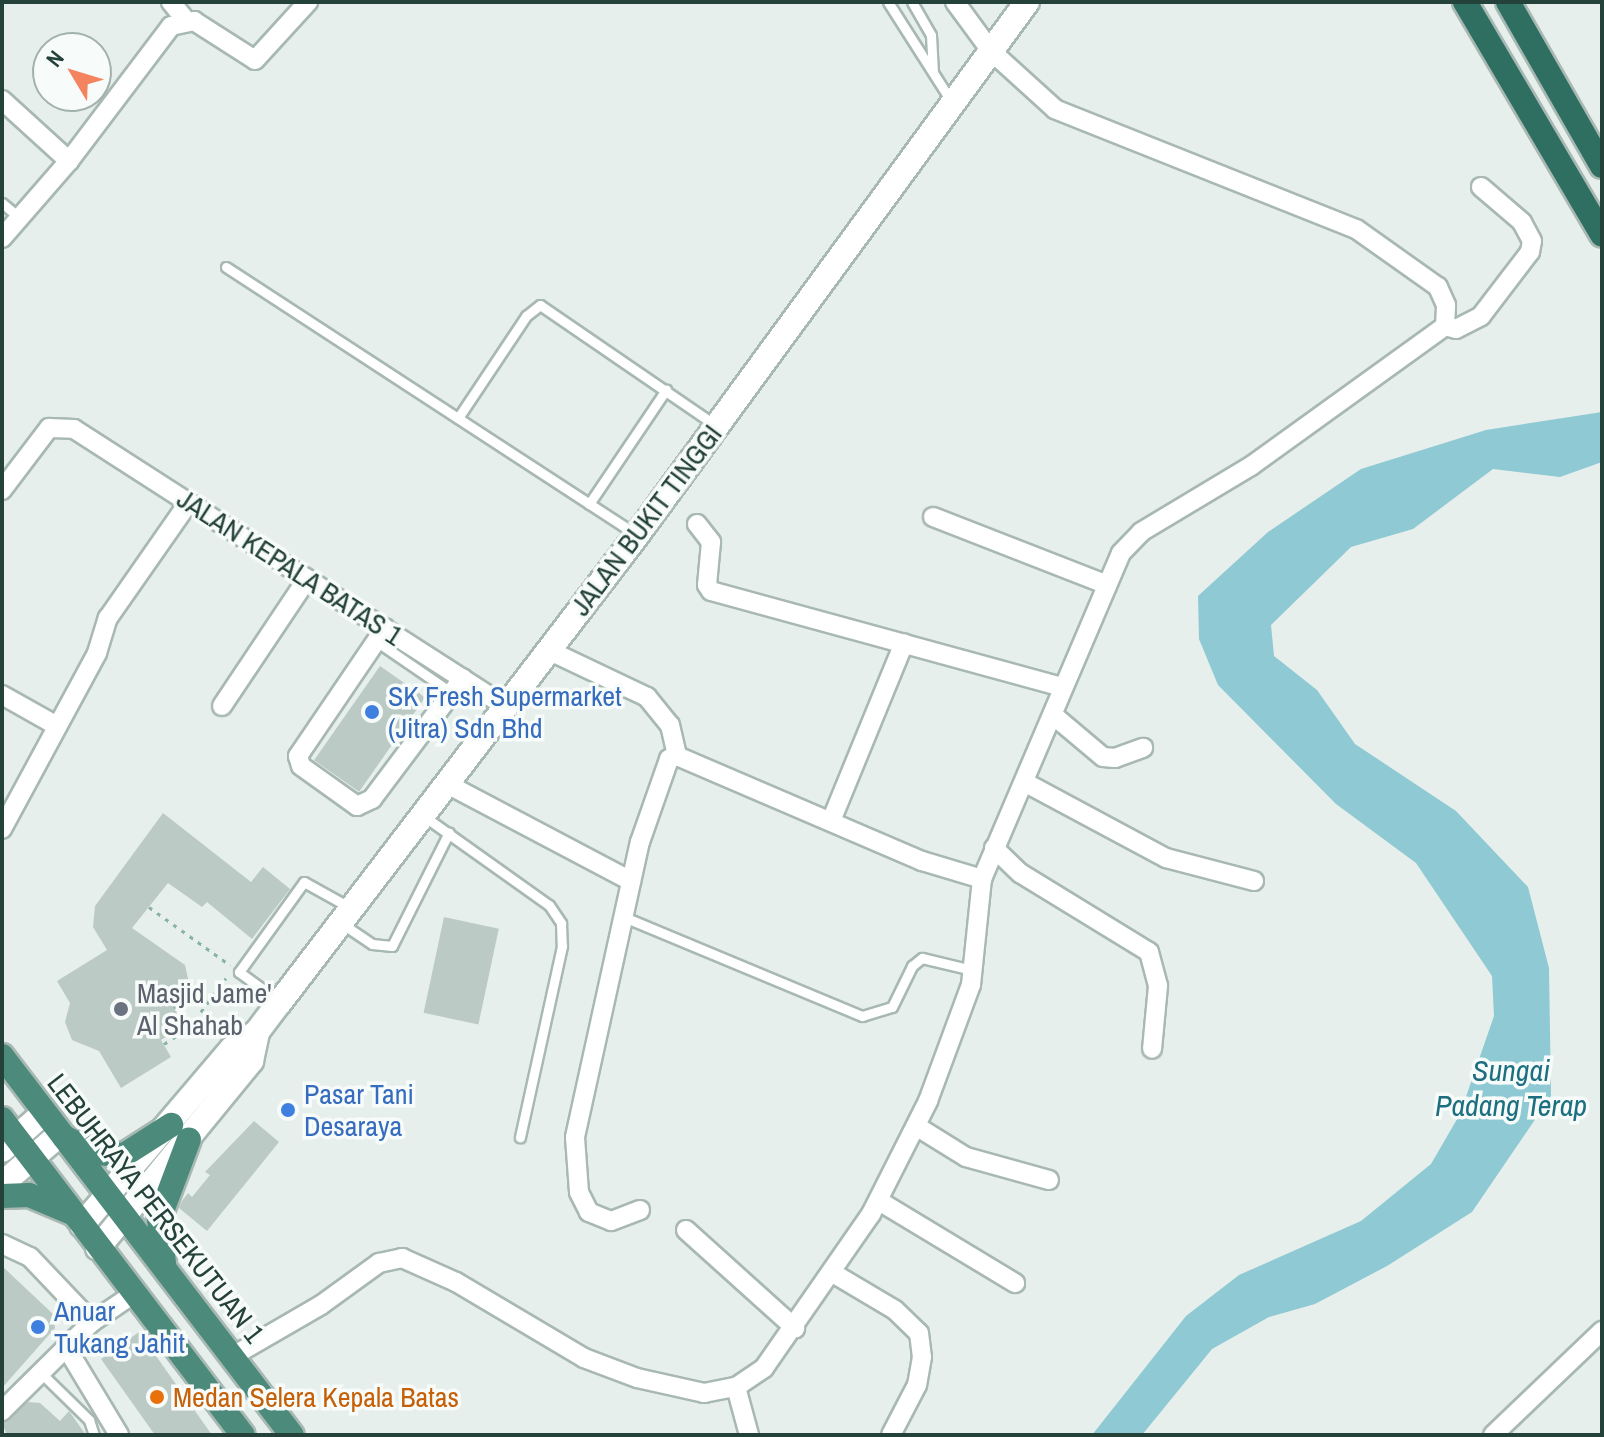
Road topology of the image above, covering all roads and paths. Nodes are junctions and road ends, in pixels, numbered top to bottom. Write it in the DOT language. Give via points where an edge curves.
graph roads {
  1 [pos="171,2"];
  2 [pos="308,2"];
  3 [pos="888,2"];
  4 [pos="912,2"];
  5 [pos="955,2"];
  6 [pos="1027,2"];
  7 [pos="1465,2"];
  8 [pos="1508,2"];
  9 [pos="185,19"];
  10 [pos="991,51"];
  11 [pos="933,71"];
  12 [pos="2,100"];
  13 [pos="954,103"];
  14 [pos="69,161"];
  15 [pos="1602,166"];
  16 [pos="1481,187"];
  17 [pos="2,203"];
  18 [pos="20,218"];
  19 [pos="1602,235"];
  20 [pos="2,238"];
  21 [pos="226,267"];
  22 [pos="1445,326"];
  23 [pos="666,390"];
  24 [pos="458,418"];
  25 [pos="716,426"];
  26 [pos="2,490"];
  27 [pos="189,502"];
  28 [pos="589,504"];
  29 [pos="933,517"];
  30 [pos="697,524"];
  31 [pos="637,535"];
  32 [pos="307,579"];
  33 [pos="1107,585"];
  34 [pos="380,634"];
  35 [pos="904,643"];
  36 [pos="548,650"];
  37 [pos="458,686"];
  38 [pos="1062,687"];
  39 [pos="2,695"];
  40 [pos="222,706"];
  41 [pos="505,706"];
  42 [pos="1053,715"];
  43 [pos="57,726"];
  44 [pos="1143,748"];
  45 [pos="677,756"];
  46 [pos="1026,783"];
  47 [pos="447,784"];
  48 [pos="423,816"];
  49 [pos="831,821"];
  50 [pos="2,829"];
  51 [pos="449,832"];
  52 [pos="994,848"];
  53 [pos="982,879"];
  54 [pos="631,881"];
  55 [pos="1254,881"];
  56 [pos="149,907"];
  57 [pos="347,916"];
  58 [pos="624,917"];
  59 [pos="236,970"];
  60 [pos="972,970"];
  61 [pos="280,1002"];
  62 [pos="174,1005"];
  63 [pos="189,1028"];
  64 [pos="164,1044"];
  65 [pos="1152,1049"];
  66 [pos="2,1056"];
  67 [pos="44,1113"];
  68 [pos="916,1126"];
  69 [pos="180,1132"];
  70 [pos="6,1135"];
  71 [pos="59,1135"];
  72 [pos="520,1137"];
  73 [pos="31,1156"];
  74 [pos="1049,1180"];
  75 [pos="2,1184"];
  76 [pos="2,1196"];
  77 [pos="108,1196"];
  78 [pos="879,1201"];
  79 [pos="640,1210"];
  80 [pos="126,1218"];
  81 [pos="78,1220"];
  82 [pos="686,1230"];
  83 [pos="2,1244"];
  84 [pos="98,1248"];
  85 [pos="165,1269"];
  86 [pos="831,1272"];
  87 [pos="1015,1283"];
  88 [pos="132,1295"];
  89 [pos="92,1322"];
  90 [pos="795,1328"];
  91 [pos="1602,1331"];
  92 [pos="66,1347"];
  93 [pos="233,1356"];
  94 [pos="40,1372"];
  95 [pos="736,1387"];
  96 [pos="2,1411"];
  97 [pos="285,1426"];
  98 [pos="94,1435"];
  99 [pos="119,1435"];
  100 [pos="243,1435"];
  101 [pos="749,1435"];
  102 [pos="891,1435"];
  103 [pos="1493,1435"];
  1 -- 9 [label="street"];
  2 -- 9 [label="street" via="255,60"];
  3 -- 11 [label="lane"];
  4 -- 11 [label="lane" via="931,35"];
  5 -- 10 [label="street"];
  6 -- 10 [label="main road, JALAN BUKIT TINGGI"];
  7 -- 19 [label="highway"];
  8 -- 15 [label="highway"];
  9 -- 14 [label="street" via="171,26"];
  10 -- 13 [label="main road, JALAN BUKIT TINGGI"];
  10 -- 22 [label="street" via="1021,84 1069,117 1356,229 1438,287 1446,305"];
  11 -- 13 [label="lane"];
  12 -- 14 [label="street"];
  13 -- 25 [label="main road, JALAN BUKIT TINGGI"];
  14 -- 18 [label="street"];
  16 -- 22 [label="street" via="1522,222 1532,241 1530,252 1481,316 1456,329"];
  17 -- 18 [label="lane"];
  18 -- 20 [label="street"];
  21 -- 24 [label="lane"];
  22 -- 33 [label="street" via="1251,466 1132,539"];
  23 -- 24 [label="lane" via="540,305 526,316"];
  23 -- 25 [label="lane"];
  23 -- 28 [label="lane"];
  24 -- 28 [label="lane"];
  25 -- 31 [label="main road, JALAN BUKIT TINGGI"];
  26 -- 27 [label="street, JALAN KEPALA BATAS 1" via="42,435 57,425 74,429"];
  27 -- 32 [label="street, JALAN KEPALA BATAS 1"];
  27 -- 43 [label="street" via="108,618 97,653"];
  28 -- 31 [label="lane"];
  29 -- 33 [label="street"];
  30 -- 35 [label="street" via="711,542 711,591"];
  31 -- 36 [label="main road, JALAN BUKIT TINGGI"];
  32 -- 34 [label="street, JALAN KEPALA BATAS 1"];
  32 -- 40 [label="street"];
  33 -- 38 [label="street"];
  34 -- 37 [label="street, JALAN KEPALA BATAS 1"];
  34 -- 37 [label="street" via="298,756 301,766 357,806 372,799"];
  35 -- 38 [label="street"];
  35 -- 49 [label="street"];
  36 -- 41 [label="main road, JALAN BUKIT TINGGI"];
  36 -- 45 [label="street" via="647,697 670,725"];
  37 -- 41 [label="street, JALAN KEPALA BATAS 1"];
  38 -- 42 [label="street"];
  39 -- 43 [label="street"];
  41 -- 47 [label="main road, JALAN BUKIT TINGGI"];
  42 -- 44 [label="street" via="1103,757"];
  42 -- 46 [label="street"];
  43 -- 50 [label="street"];
  45 -- 49 [label="street"];
  45 -- 54 [label="street" via="665,764 657,785"];
  46 -- 52 [label="street"];
  46 -- 55 [label="street" via="1166,858"];
  47 -- 48 [label="main road, JALAN BUKIT TINGGI"];
  47 -- 54 [label="street"];
  48 -- 51 [label="lane"];
  48 -- 57 [label="main road, JALAN BUKIT TINGGI"];
  49 -- 53 [label="street" via="922,861"];
  51 -- 57 [label="lane" via="392,946 372,944"];
  51 -- 72 [label="lane" via="549,905 561,923 562,946"];
  52 -- 53 [label="street"];
  52 -- 65 [label="street" via="1020,873 1149,952 1158,986"];
  53 -- 60 [label="street"];
  54 -- 58 [label="street"];
  56 -- 59 [label="path"];
  57 -- 59 [label="lane" via="304,882"];
  57 -- 61 [label="main road, JALAN BUKIT TINGGI"];
  58 -- 60 [label="lane" via="862,1016 892,1007 916,961 928,958"];
  58 -- 79 [label="street" via="579,1111 574,1155 579,1192 589,1212 611,1221"];
  59 -- 61 [label="lane"];
  59 -- 63 [label="path"];
  60 -- 68 [label="street" via="961,1017"];
  61 -- 69 [label="main road, JALAN BUKIT TINGGI" via="257,1032 232,1049"];
  62 -- 63 [label="path"];
  63 -- 64 [label="path"];
  66 -- 67 [label="highway, LEBUHRAYA PERSEKUTUAN 1"];
  67 -- 70 [label="main road"];
  67 -- 71 [label="highway, LEBUHRAYA PERSEKUTUAN 1"];
  68 -- 74 [label="street" via="966,1157"];
  68 -- 78 [label="street"];
  69 -- 71 [label="highway" via="124,1155 95,1153"];
  69 -- 77 [label="main road, JALAN BUKIT TINGGI"];
  69 -- 80 [label="main road, JALAN BUKIT TINGGI"];
  69 -- 85 [label="highway" via="159,1219"];
  70 -- 73 [label="highway"];
  71 -- 73 [label="main road"];
  71 -- 77 [label="highway, LEBUHRAYA PERSEKUTUAN 1"];
  73 -- 75 [label="main road"];
  73 -- 81 [label="highway"];
  76 -- 81 [label="highway" via="29,1195"];
  77 -- 80 [label="highway, LEBUHRAYA PERSEKUTUAN 1"];
  77 -- 81 [label="main road, JALAN BUKIT TINGGI"];
  78 -- 86 [label="street"];
  78 -- 87 [label="street"];
  80 -- 84 [label="main road, JALAN BUKIT TINGGI"];
  80 -- 85 [label="highway, LEBUHRAYA PERSEKUTUAN 1"];
  81 -- 84 [label="highway"];
  82 -- 90 [label="street"];
  83 -- 89 [label="street" via="30,1257"];
  84 -- 88 [label="highway"];
  85 -- 93 [label="highway, LEBUHRAYA PERSEKUTUAN 1"];
  86 -- 90 [label="street"];
  86 -- 102 [label="street" via="911,1322 921,1343 920,1371"];
  88 -- 89 [label="street"];
  88 -- 100 [label="highway"];
  89 -- 92 [label="street"];
  90 -- 95 [label="street" via="764,1368"];
  91 -- 103 [label="street"];
  92 -- 94 [label="street"];
  92 -- 99 [label="street"];
  93 -- 95 [label="street" via="321,1305 379,1263 402,1258 441,1274 602,1365 704,1393"];
  93 -- 97 [label="highway, LEBUHRAYA PERSEKUTUAN 1"];
  94 -- 96 [label="street"];
  94 -- 98 [label="lane" via="89,1420"];
  95 -- 101 [label="street"];
}
